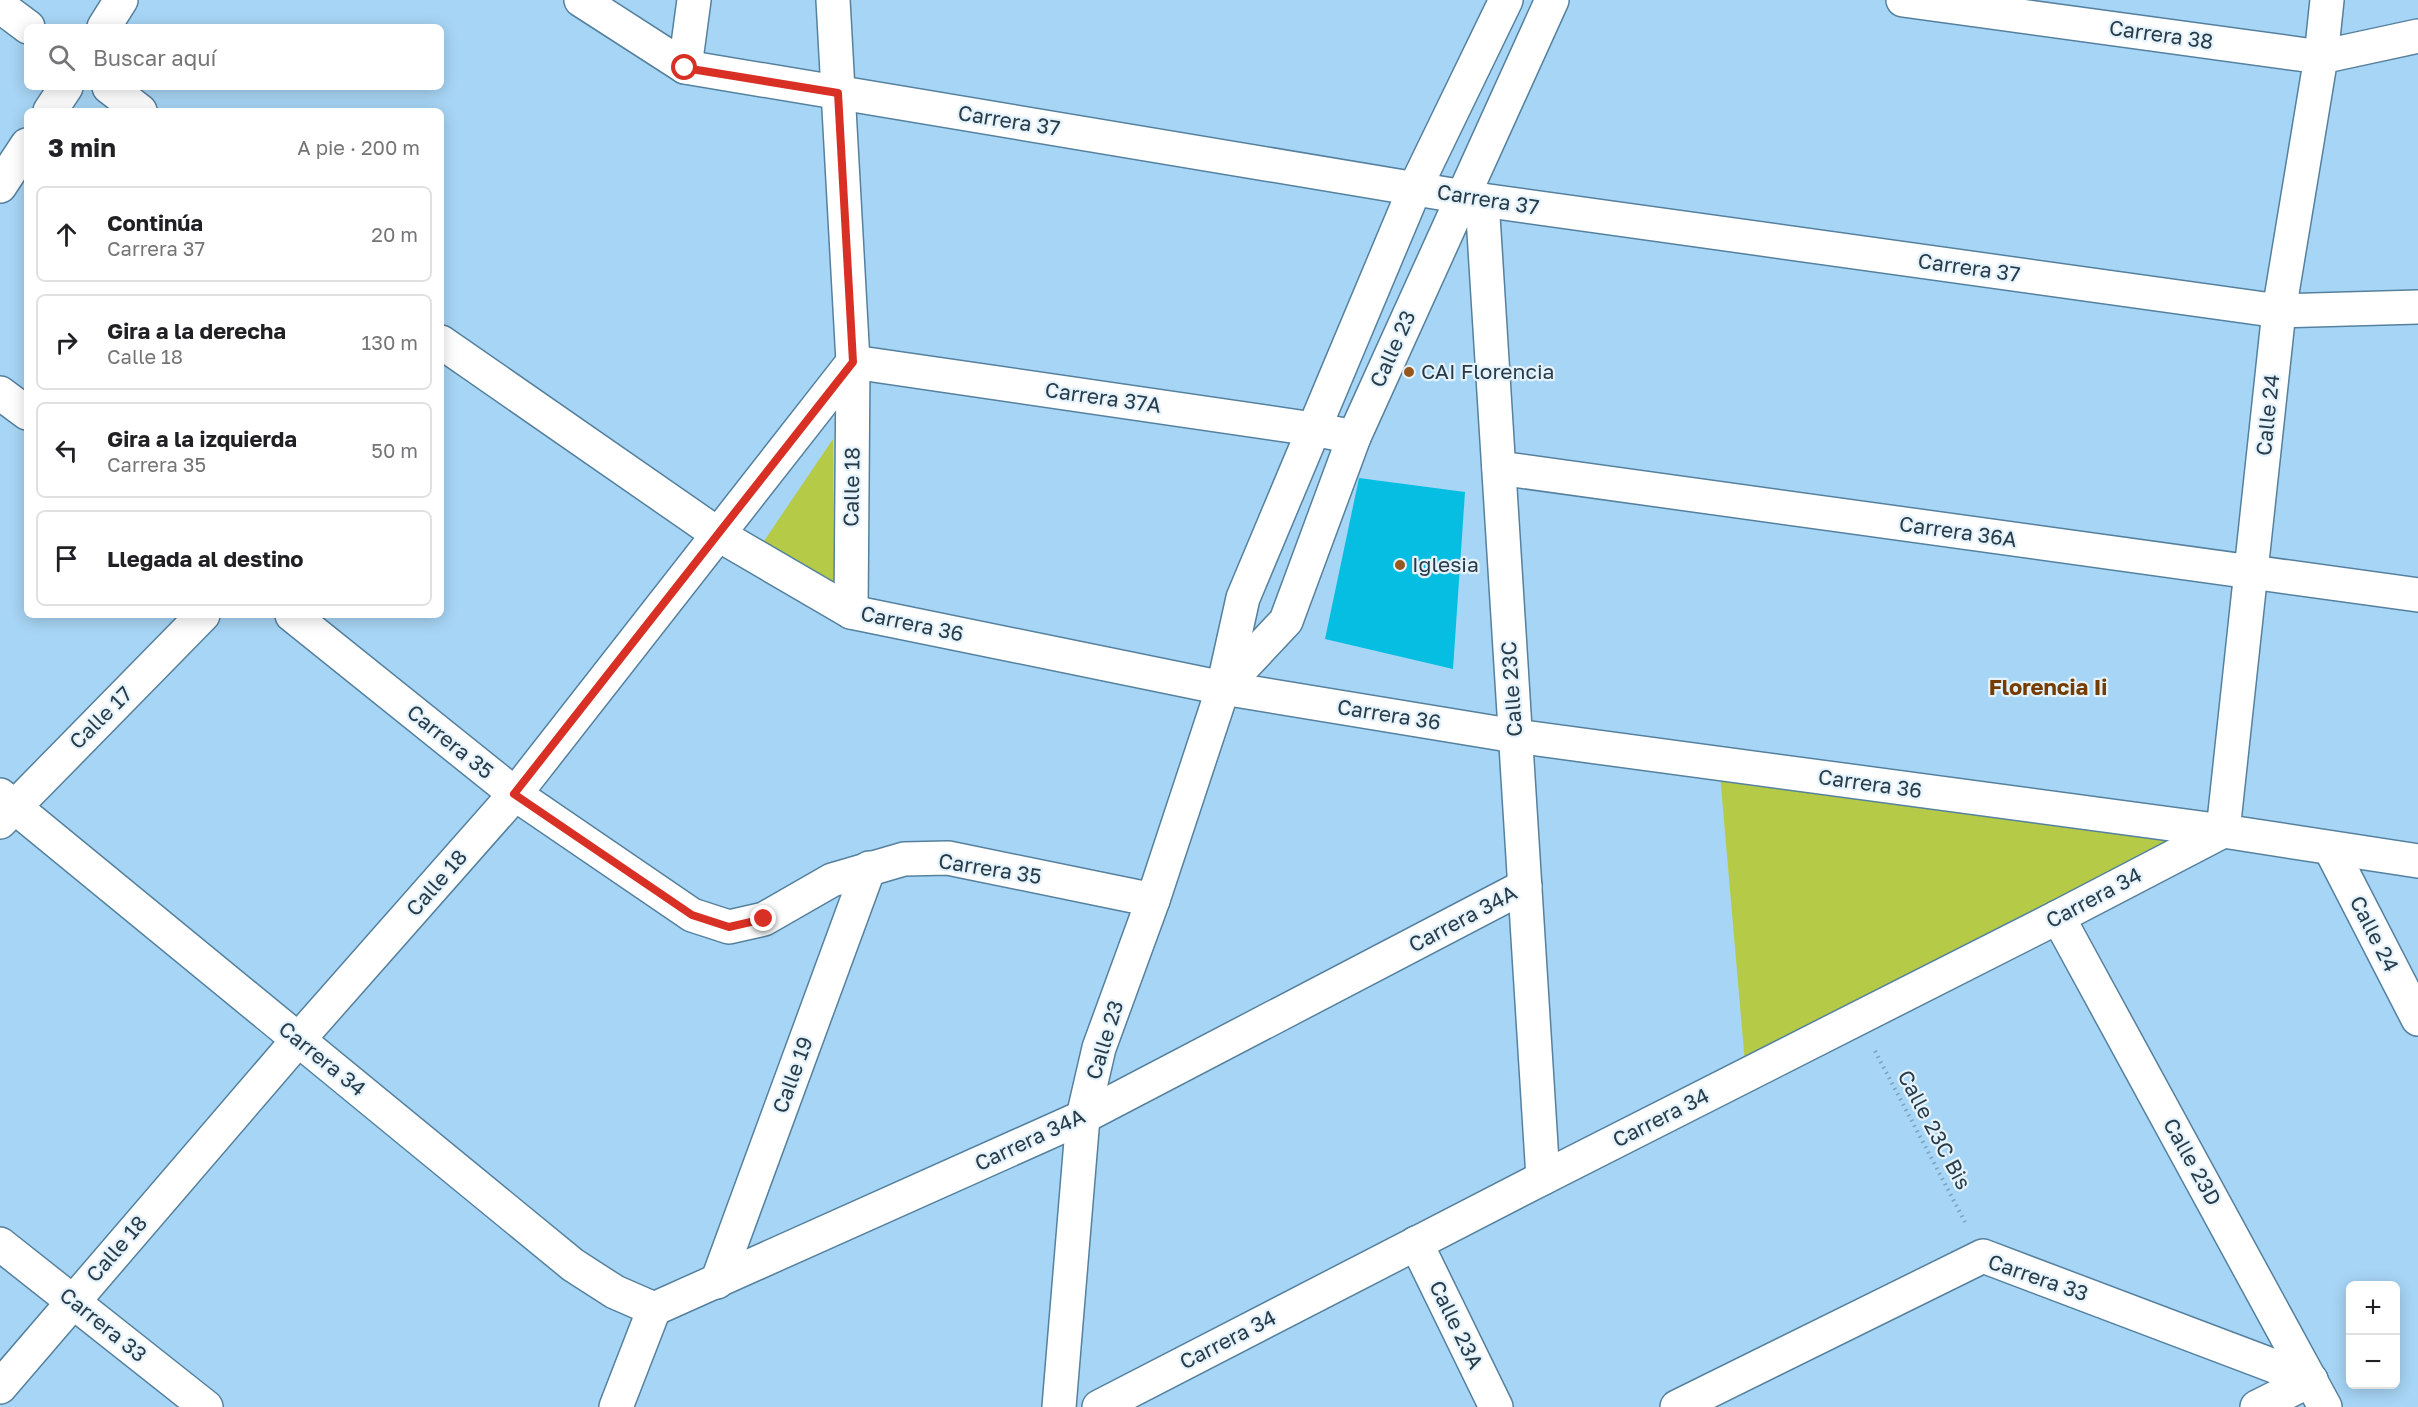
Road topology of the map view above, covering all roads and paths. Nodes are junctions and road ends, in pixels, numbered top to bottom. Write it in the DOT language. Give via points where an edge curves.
graph roads {
  1 [pos="121,0"];
  2 [pos="581,0"];
  3 [pos="694,0"];
  4 [pos="833,0"];
  5 [pos="1506,0"];
  6 [pos="1552,0"];
  7 [pos="1903,0"];
  8 [pos="2327,0"];
  9 [pos="0,6"];
  10 [pos="24,24"];
  11 [pos="106,24"];
  12 [pos="2418,36"];
  13 [pos="2321,57"];
  14 [pos="685,68"];
  15 [pos="64,90"];
  16 [pos="113,90"];
  17 [pos="838,93"];
  18 [pos="52,108"];
  19 [pos="136,108"];
  20 [pos="24,150"];
  21 [pos="0,186"];
  22 [pos="1415,188"];
  23 [pos="1472,198"];
  24 [pos="2418,307"];
  25 [pos="2279,311"];
  26 [pos="444,344"];
  27 [pos="853,362"];
  28 [pos="0,393"];
  29 [pos="24,411"];
  30 [pos="1312,429"];
  31 [pos="1354,437"];
  32 [pos="1499,468"];
  33 [pos="719,535"];
  34 [pos="2252,573"];
  35 [pos="2418,595"];
  36 [pos="850,612"];
  37 [pos="201,618"];
  38 [pos="296,618"];
  39 [pos="1223,688"];
  40 [pos="1515,736"];
  41 [pos="514,794"];
  42 [pos="5,808"];
  43 [pos="2223,831"];
  44 [pos="2330,848"];
  45 [pos="2418,861"];
  46 [pos="869,868"];
  47 [pos="1525,886"];
  48 [pos="1153,900"];
  49 [pos="2058,917"];
  50 [pos="1858,1018"];
  51 [pos="2418,1019"];
  52 [pos="298,1040"];
  53 [pos="1083,1117"];
  54 [pos="1543,1178"];
  55 [pos="1416,1243"];
  56 [pos="0,1244"];
  57 [pos="1983,1256"];
  58 [pos="717,1282"];
  59 [pos="73,1300"];
  60 [pos="654,1309"];
  61 [pos="0,1387"];
  62 [pos="2318,1393"];
  63 [pos="206,1407"];
  64 [pos="616,1407"];
  65 [pos="1059,1407"];
  66 [pos="1099,1407"];
  67 [pos="1496,1407"];
  68 [pos="1677,1407"];
  69 [pos="2257,1407"];
  1 -- 11 [label="street"];
  2 -- 14 [label="street, Carrera 37"];
  3 -- 14 [label="street"];
  4 -- 17 [label="street, Calle 18"];
  5 -- 22 [label="street, Calle 23"];
  6 -- 23 [label="street, Calle 23"];
  7 -- 13 [label="street, Carrera 38"];
  8 -- 13 [label="street, Calle 24"];
  9 -- 10 [label="street"];
  12 -- 13 [label="street, Carrera 38"];
  13 -- 25 [label="street, Calle 24"];
  14 -- 17 [label="street, Carrera 37"];
  15 -- 18 [label="street"];
  16 -- 19 [label="street"];
  17 -- 22 [label="street, Carrera 37"];
  17 -- 27 [label="street, Calle 18"];
  20 -- 21 [label="street"];
  22 -- 23 [label="street, Carrera 37"];
  22 -- 30 [label="street, Calle 23"];
  23 -- 25 [label="street, Carrera 37"];
  23 -- 31 [label="street, Calle 23"];
  23 -- 32 [label="street, Calle 23C"];
  24 -- 25 [label="street, Carrera 37"];
  25 -- 34 [label="street, Calle 24"];
  26 -- 33 [label="street, Carrera 36"];
  27 -- 30 [label="street, Carrera 37A"];
  27 -- 33 [label="street, Calle 18"];
  27 -- 36 [label="street, Calle 18"];
  28 -- 29 [label="street"];
  30 -- 31 [label="street, Carrera 37A"];
  30 -- 39 [label="street, Calle 23" via="1243,598"];
  31 -- 39 [label="street, Calle 23" via="1286,621"];
  32 -- 34 [label="street, Carrera 36A"];
  32 -- 40 [label="street, Calle 23C"];
  33 -- 36 [label="street, Carrera 36"];
  33 -- 41 [label="street, Calle 18"];
  34 -- 35 [label="street, Carrera 36A"];
  34 -- 43 [label="street, Calle 24"];
  36 -- 39 [label="street, Carrera 36"];
  37 -- 42 [label="street, Calle 17"];
  38 -- 41 [label="street, Carrera 35"];
  39 -- 40 [label="street, Carrera 36"];
  39 -- 48 [label="street, Calle 23"];
  40 -- 43 [label="street, Carrera 36"];
  40 -- 47 [label="street, Calle 23C"];
  41 -- 46 [label="street, Carrera 35" via="692,915 729,927 764,919 831,880"];
  41 -- 52 [label="street, Calle 18"];
  42 -- 52 [label="street, Carrera 34"];
  43 -- 44 [label="street, Carrera 36"];
  43 -- 49 [label="street, Carrera 34"];
  44 -- 45 [label="street, Carrera 36"];
  44 -- 51 [label="street, Calle 24"];
  46 -- 48 [label="street, Carrera 35" via="904,859 948,858"];
  46 -- 58 [label="street, Calle 19"];
  47 -- 53 [label="street, Carrera 34A"];
  47 -- 54 [label="street, Calle 23C"];
  48 -- 53 [label="street, Calle 23" via="1099,1048"];
  49 -- 50 [label="street, Carrera 34"];
  49 -- 62 [label="street, Calle 23D"];
  50 -- 54 [label="street, Carrera 34"];
  50 -- 57 [label="path, Calle 23C Bis"];
  52 -- 59 [label="street, Calle 18"];
  52 -- 60 [label="street, Carrera 34" via="573,1265 615,1292"];
  53 -- 58 [label="street, Carrera 34A"];
  53 -- 65 [label="street, Calle 23"];
  54 -- 55 [label="street, Carrera 34"];
  55 -- 66 [label="street, Carrera 34"];
  55 -- 67 [label="street, Calle 23A"];
  56 -- 59 [label="street, Carrera 33"];
  57 -- 62 [label="street, Carrera 33"];
  57 -- 68 [label="street, Carrera 33"];
  58 -- 60 [label="street, Carrera 34A"];
  59 -- 61 [label="street, Calle 18"];
  59 -- 63 [label="street, Carrera 33"];
  60 -- 64 [label="street"];
  62 -- 69 [label="street"];
}
